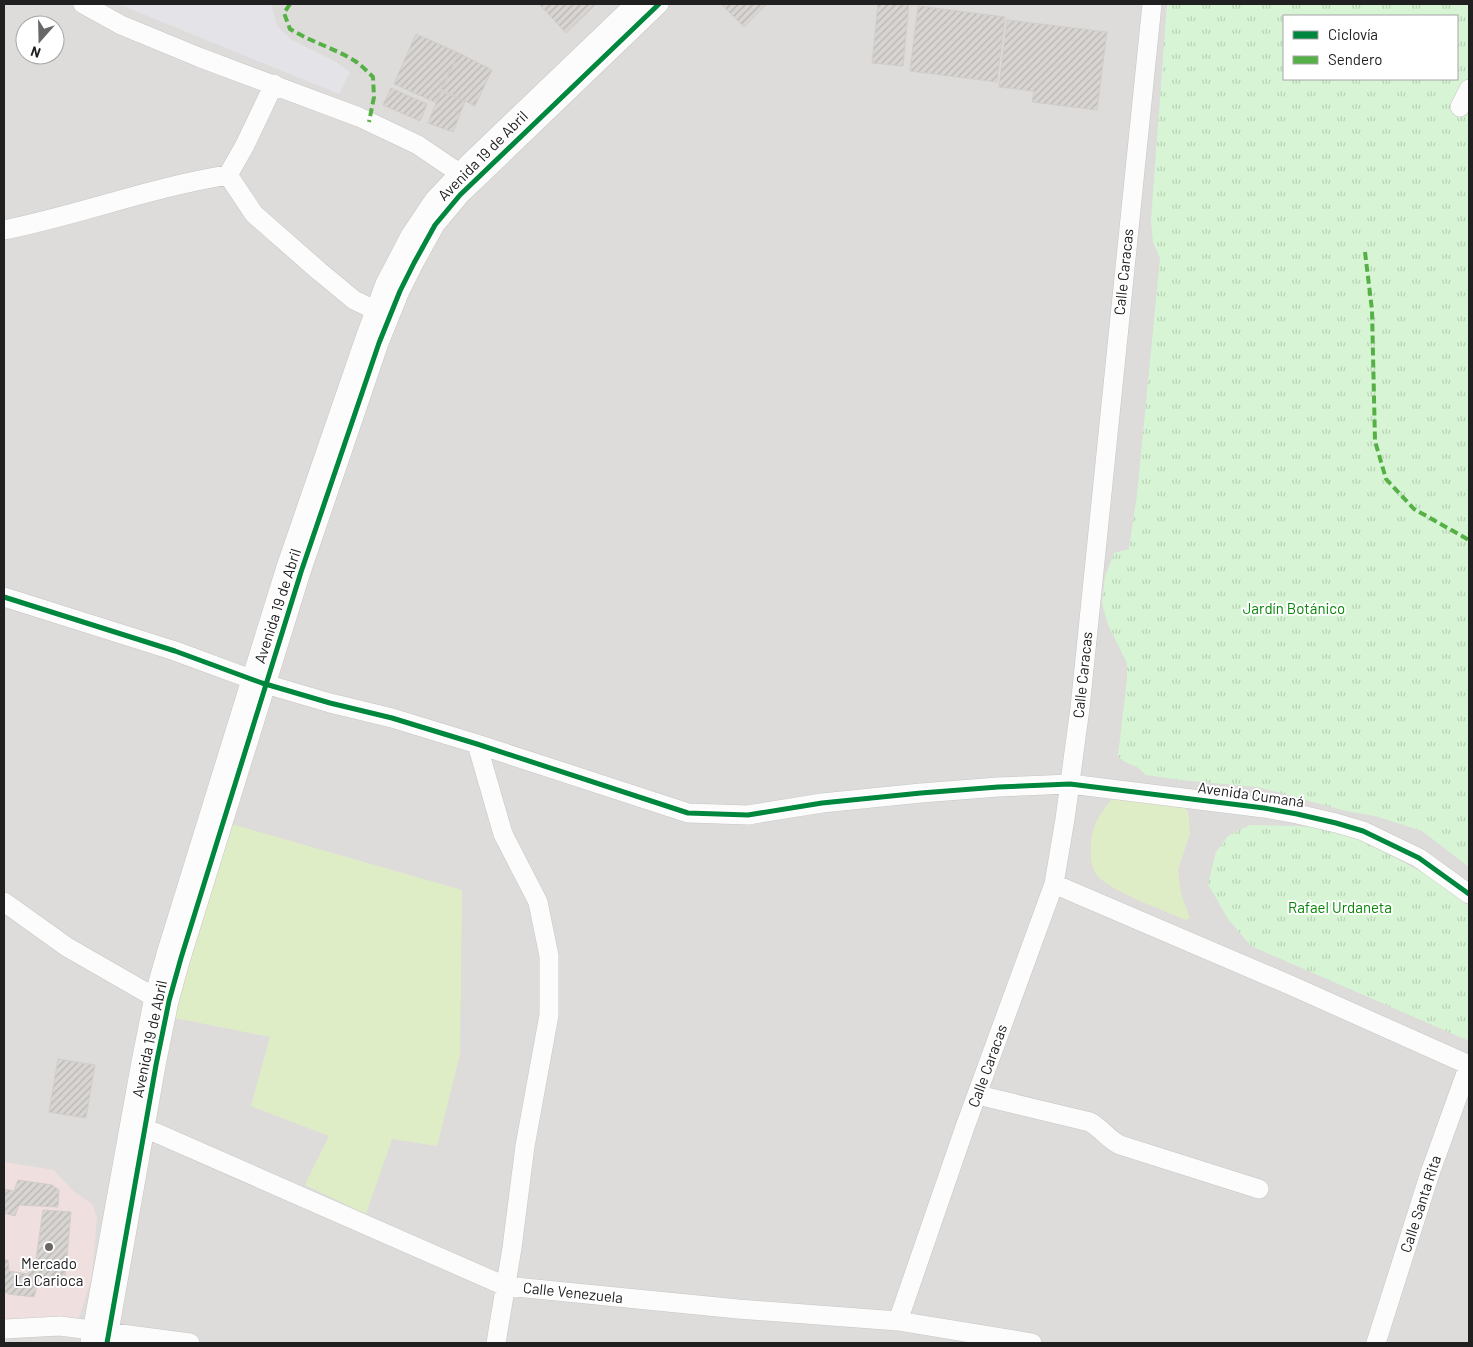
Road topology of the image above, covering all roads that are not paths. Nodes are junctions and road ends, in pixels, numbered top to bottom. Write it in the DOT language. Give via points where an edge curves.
graph roads {
  1 [pos="82,4"];
  2 [pos="635,4"];
  3 [pos="659,4"];
  4 [pos="1152,4"];
  5 [pos="274,84"];
  6 [pos="1469,89"];
  7 [pos="1460,107"];
  8 [pos="459,173"];
  9 [pos="228,175"];
  10 [pos="4,230"];
  11 [pos="375,310"];
  12 [pos="4,597"];
  13 [pos="259,682"];
  14 [pos="477,744"];
  15 [pos="1070,784"];
  16 [pos="1054,884"];
  17 [pos="1469,894"];
  18 [pos="4,902"];
  19 [pos="154,997"];
  20 [pos="1469,1065"];
  21 [pos="978,1095"];
  22 [pos="145,1128"];
  23 [pos="1259,1189"];
  24 [pos="505,1286"];
  25 [pos="898,1321"];
  26 [pos="4,1329"];
  27 [pos="100,1337"];
  28 [pos="190,1343"];
  29 [pos="496,1343"];
  30 [pos="1032,1343"];
  31 [pos="1376,1343"];
  1 -- 5 [label="street" via="201,58"];
  2 -- 8 [label="street, Avenida 19 de Abril"];
  3 -- 13 [label="street, Avenida 19 de Abril" via="460,195 424,244 400,291 380,343 301,572"];
  4 -- 15 [label="street, Calle Caracas"];
  5 -- 8 [label="street" via="359,117 418,145"];
  5 -- 9 [label="street"];
  6 -- 7 [label="street"];
  8 -- 11 [label="street, Avenida 19 de Abril" via="422,216 399,256"];
  9 -- 10 [label="street" via="194,180"];
  9 -- 11 [label="street" via="254,214 354,300"];
  11 -- 13 [label="street, Avenida 19 de Abril" via="286,567"];
  12 -- 13 [label="street, Avenida Cumaná" via="175,650"];
  13 -- 14 [label="street, Avenida Cumaná"];
  13 -- 19 [label="street, Avenida 19 de Abril"];
  13 -- 22 [label="street, Avenida 19 de Abril" via="176,974"];
  14 -- 15 [label="street, Avenida Cumaná" via="688,813 748,815 921,793"];
  14 -- 24 [label="street" via="503,834 538,902 549,956 549,1015 525,1146"];
  15 -- 16 [label="street, Calle Caracas"];
  15 -- 17 [label="street, Avenida Cumaná" via="1264,808 1336,823 1363,831 1419,858"];
  16 -- 20 [label="street"];
  16 -- 21 [label="street, Calle Caracas"];
  18 -- 19 [label="street" via="67,946"];
  19 -- 27 [label="street, Avenida 19 de Abril" via="140,1062"];
  20 -- 31 [label="street, Calle Santa Rita" via="1430,1173"];
  21 -- 23 [label="street" via="1090,1122 1120,1146"];
  21 -- 25 [label="street, Calle Caracas"];
  22 -- 24 [label="street, Calle Venezuela"];
  22 -- 27 [label="street, Avenida 19 de Abril"];
  24 -- 25 [label="street, Calle Venezuela"];
  24 -- 29 [label="street"];
  25 -- 30 [label="street, Calle Venezuela"];
  26 -- 27 [label="street" via="60,1326"];
  27 -- 28 [label="street"];
}
